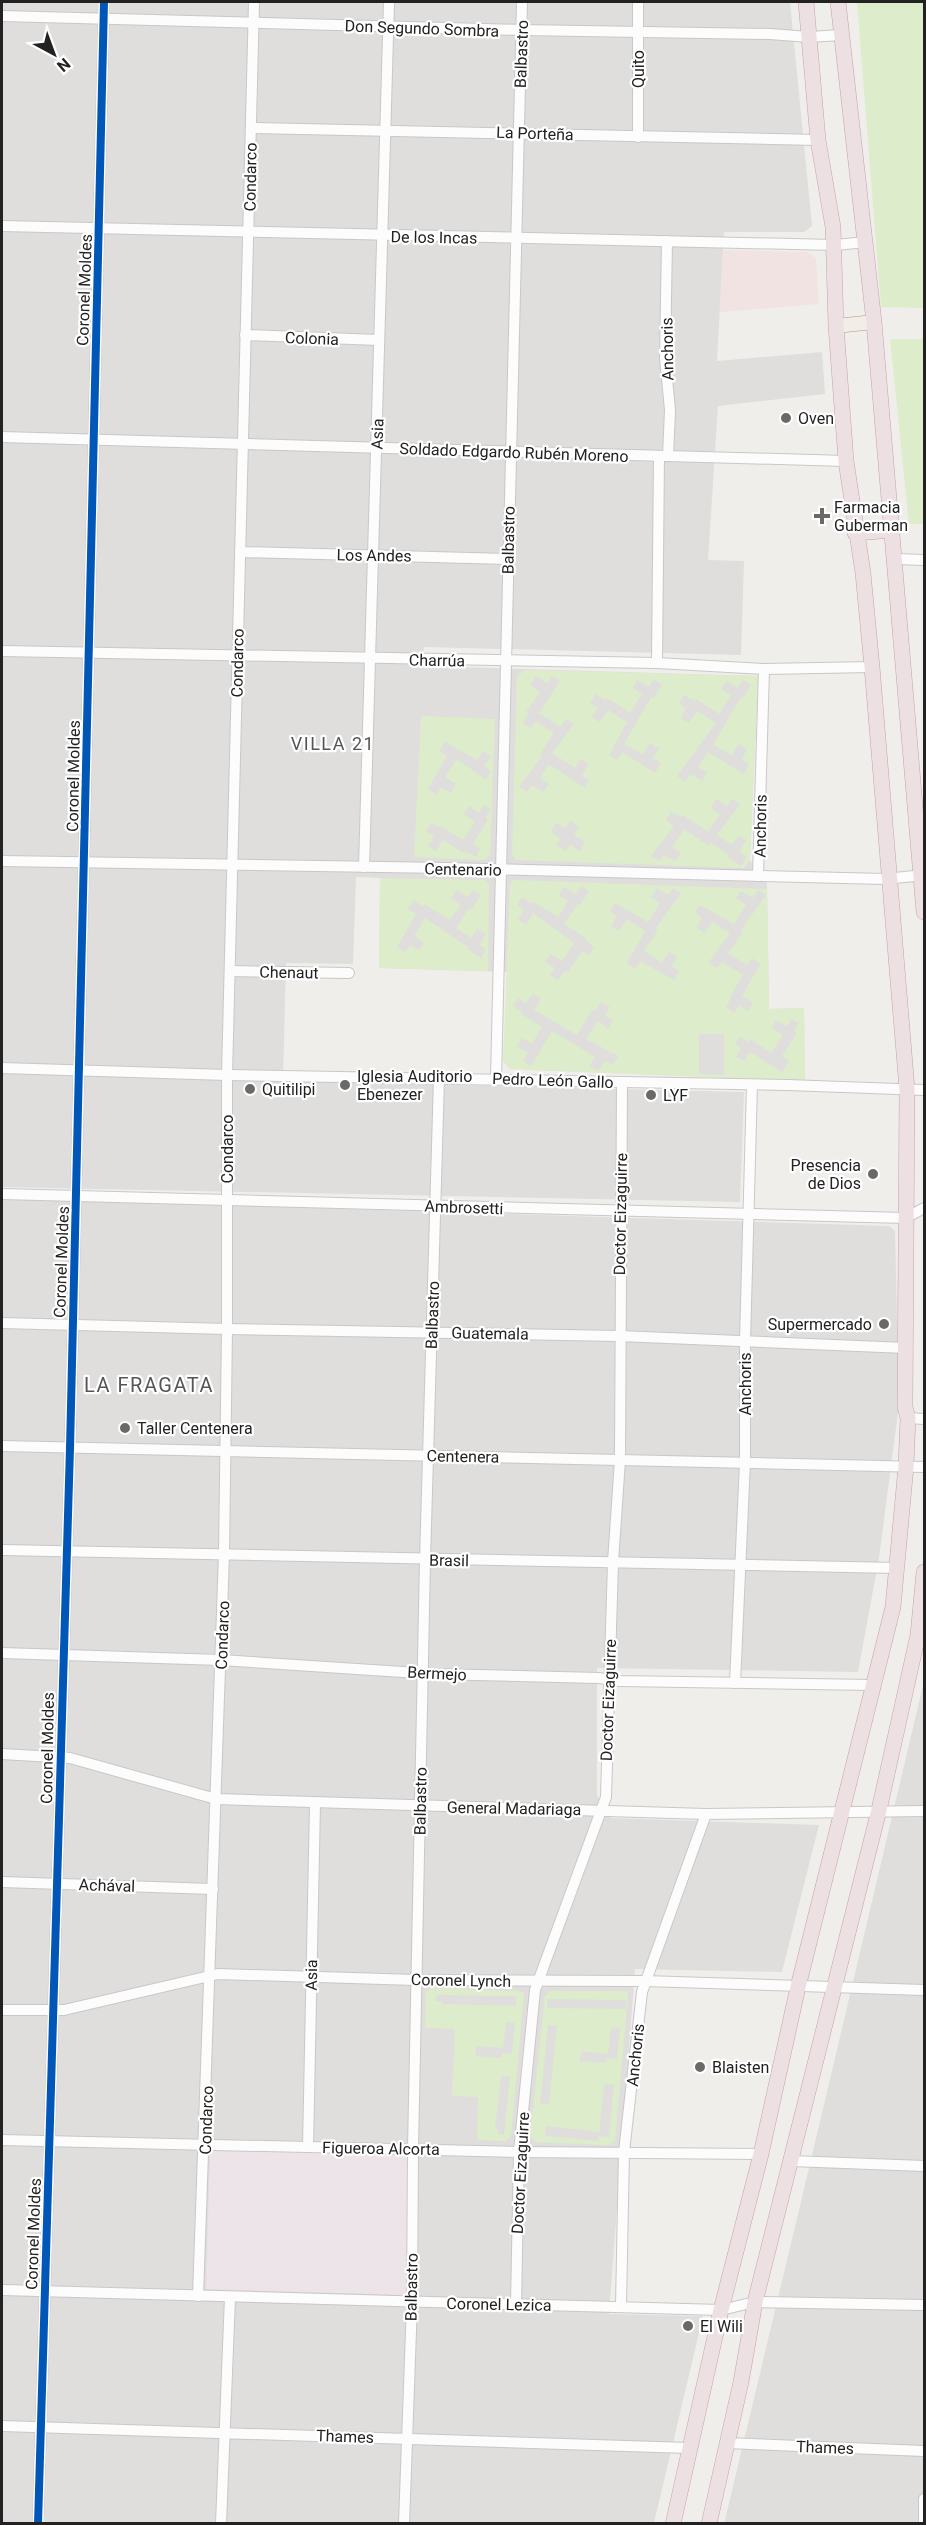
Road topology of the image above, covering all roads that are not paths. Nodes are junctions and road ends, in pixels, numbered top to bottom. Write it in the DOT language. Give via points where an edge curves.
graph roads {
  1 [pos="104,2"];
  2 [pos="254,2"];
  3 [pos="389,2"];
  4 [pos="522,2"];
  5 [pos="638,2"];
  6 [pos="806,2"];
  7 [pos="838,2"];
  8 [pos="2,16"];
  9 [pos="103,19"];
  10 [pos="253,23"];
  11 [pos="388,26"];
  12 [pos="522,30"];
  13 [pos="638,31"];
  14 [pos="839,35"];
  15 [pos="809,37"];
  16 [pos="251,128"];
  17 [pos="384,130"];
  18 [pos="518,133"];
  19 [pos="638,137"];
  20 [pos="818,140"];
  21 [pos="2,226"];
  22 [pos="100,229"];
  23 [pos="249,232"];
  24 [pos="382,236"];
  25 [pos="516,238"];
  26 [pos="667,241"];
  27 [pos="866,242"];
  28 [pos="835,245"];
  29 [pos="874,322"];
  30 [pos="836,326"];
  31 [pos="244,335"];
  32 [pos="379,340"];
  33 [pos="2,438"];
  34 [pos="93,441"];
  35 [pos="242,444"];
  36 [pos="376,448"];
  37 [pos="510,450"];
  38 [pos="663,456"];
  39 [pos="846,460"];
  40 [pos="893,530"];
  41 [pos="855,533"];
  42 [pos="240,552"];
  43 [pos="373,555"];
  44 [pos="508,559"];
  45 [pos="896,560"];
  46 [pos="924,560"];
  47 [pos="2,651"];
  48 [pos="89,653"];
  49 [pos="237,656"];
  50 [pos="370,659"];
  51 [pos="506,661"];
  52 [pos="657,663"];
  53 [pos="872,667"];
  54 [pos="764,669"];
  55 [pos="2,861"];
  56 [pos="85,863"];
  57 [pos="233,866"];
  58 [pos="364,867"];
  59 [pos="501,869"];
  60 [pos="923,875"];
  61 [pos="758,876"];
  62 [pos="890,878"];
  63 [pos="924,912"];
  64 [pos="230,971"];
  65 [pos="349,973"];
  66 [pos="2,1068"];
  67 [pos="80,1071"];
  68 [pos="227,1075"];
  69 [pos="439,1078"];
  70 [pos="496,1078"];
  71 [pos="622,1082"];
  72 [pos="752,1085"];
  73 [pos="907,1089"];
  74 [pos="924,1090"];
  75 [pos="2,1194"];
  76 [pos="77,1196"];
  77 [pos="227,1202"];
  78 [pos="436,1206"];
  79 [pos="924,1208"];
  80 [pos="621,1212"];
  81 [pos="749,1215"];
  82 [pos="906,1218"];
  83 [pos="2,1323"];
  84 [pos="73,1325"];
  85 [pos="227,1329"];
  86 [pos="432,1332"];
  87 [pos="619,1336"];
  88 [pos="745,1341"];
  89 [pos="906,1348"];
  90 [pos="908,1418"];
  91 [pos="924,1419"];
  92 [pos="2,1446"];
  93 [pos="70,1448"];
  94 [pos="225,1452"];
  95 [pos="429,1456"];
  96 [pos="620,1460"];
  97 [pos="745,1462"];
  98 [pos="906,1466"];
  99 [pos="924,1467"];
  100 [pos="2,1550"];
  101 [pos="66,1551"];
  102 [pos="224,1554"];
  103 [pos="425,1560"];
  104 [pos="612,1562"];
  105 [pos="740,1563"];
  106 [pos="897,1568"];
  107 [pos="924,1572"];
  108 [pos="921,1636"];
  109 [pos="2,1653"];
  110 [pos="63,1654"];
  111 [pos="221,1660"];
  112 [pos="424,1673"];
  113 [pos="609,1679"];
  114 [pos="735,1683"];
  115 [pos="872,1684"];
  116 [pos="2,1754"];
  117 [pos="60,1756"];
  118 [pos="216,1799"];
  119 [pos="315,1803"];
  120 [pos="420,1805"];
  121 [pos="602,1810"];
  122 [pos="879,1810"];
  123 [pos="924,1810"];
  124 [pos="841,1813"];
  125 [pos="706,1814"];
  126 [pos="2,1882"];
  127 [pos="57,1884"];
  128 [pos="213,1889"];
  129 [pos="211,1975"];
  130 [pos="311,1977"];
  131 [pos="416,1980"];
  132 [pos="538,1981"];
  133 [pos="644,1982"];
  134 [pos="798,1987"];
  135 [pos="833,1988"];
  136 [pos="924,1990"];
  137 [pos="2,2010"];
  138 [pos="54,2011"];
  139 [pos="2,2140"];
  140 [pos="49,2140"];
  141 [pos="205,2144"];
  142 [pos="308,2147"];
  143 [pos="413,2149"];
  144 [pos="519,2152"];
  145 [pos="624,2152"];
  146 [pos="761,2154"];
  147 [pos="791,2161"];
  148 [pos="924,2166"];
  149 [pos="2,2290"];
  150 [pos="44,2291"];
  151 [pos="198,2296"];
  152 [pos="230,2297"];
  153 [pos="756,2302"];
  154 [pos="412,2303"];
  155 [pos="516,2305"];
  156 [pos="924,2305"];
  157 [pos="621,2306"];
  158 [pos="721,2310"];
  159 [pos="2,2426"];
  160 [pos="42,2427"];
  161 [pos="224,2433"];
  162 [pos="406,2438"];
  163 [pos="726,2443"];
  164 [pos="689,2448"];
  165 [pos="924,2451"];
  166 [pos="924,2499"];
  167 [pos="38,2523"];
  168 [pos="222,2523"];
  169 [pos="404,2523"];
  170 [pos="674,2523"];
  171 [pos="709,2523"];
  172 [pos="924,2523"];
  1 -- 9 [label="street, Coronel Moldes"];
  2 -- 10 [label="street, Condarco"];
  3 -- 11 [label="street, Asia"];
  4 -- 12 [label="street, Balbastro"];
  5 -- 13 [label="street, Quito"];
  6 -- 15 [label="highway"];
  7 -- 14 [label="highway"];
  8 -- 9 [label="street, Don Segundo Sombra"];
  9 -- 10 [label="street, Don Segundo Sombra"];
  9 -- 22 [label="street, Coronel Moldes"];
  10 -- 11 [label="street, Don Segundo Sombra"];
  10 -- 16 [label="street, Condarco"];
  11 -- 12 [label="street, Don Segundo Sombra"];
  11 -- 17 [label="street, Asia"];
  12 -- 13 [label="street, Don Segundo Sombra"];
  12 -- 18 [label="street, Balbastro"];
  13 -- 15 [label="street, Don Segundo Sombra"];
  13 -- 19 [label="street, Quito"];
  14 -- 15 [label="street, Don Segundo Sombra"];
  14 -- 27 [label="highway"];
  15 -- 20 [label="highway"];
  16 -- 17 [label="street, La Porteña"];
  16 -- 23 [label="street, Condarco"];
  17 -- 18 [label="street, La Porteña"];
  17 -- 24 [label="street, Asia"];
  18 -- 19 [label="street, La Porteña"];
  18 -- 25 [label="street, Balbastro"];
  19 -- 20 [label="street, La Porteña"];
  20 -- 28 [label="highway"];
  21 -- 22 [label="street, De los Incas"];
  22 -- 23 [label="street, De los Incas"];
  22 -- 34 [label="street, Coronel Moldes"];
  23 -- 24 [label="street, De los Incas"];
  23 -- 31 [label="street, Condarco"];
  24 -- 25 [label="street, De los Incas"];
  24 -- 32 [label="street, Asia"];
  25 -- 26 [label="street, De los Incas"];
  25 -- 37 [label="street, Balbastro"];
  26 -- 28 [label="street, De los Incas"];
  26 -- 38 [label="street, Anchoris" via="665,367 670,410"];
  27 -- 28 [label="street, De los Incas"];
  27 -- 29 [label="highway"];
  28 -- 30 [label="highway"];
  29 -- 30 [label="main road"];
  29 -- 40 [label="highway"];
  30 -- 39 [label="highway"];
  31 -- 32 [label="street, Colonia"];
  31 -- 35 [label="street, Condarco"];
  32 -- 36 [label="street, Asia"];
  33 -- 34 [label="street, Soldado Edgardo Rubén Moreno"];
  34 -- 35 [label="street, Soldado Edgardo Rubén Moreno"];
  34 -- 48 [label="street, Coronel Moldes"];
  35 -- 36 [label="street, Soldado Edgardo Rubén Moreno"];
  35 -- 42 [label="street, Condarco"];
  36 -- 37 [label="street, Soldado Edgardo Rubén Moreno"];
  36 -- 43 [label="street, Asia"];
  37 -- 38 [label="street, Soldado Edgardo Rubén Moreno"];
  37 -- 44 [label="street, Balbastro"];
  38 -- 39 [label="street, Soldado Edgardo Rubén Moreno"];
  38 -- 52 [label="street, Anchoris"];
  39 -- 41 [label="highway"];
  40 -- 41 [label="highway"];
  40 -- 45 [label="highway"];
  41 -- 53 [label="highway"];
  42 -- 43 [label="street, Los Andes"];
  42 -- 49 [label="street, Condarco"];
  43 -- 44 [label="street, Los Andes"];
  43 -- 50 [label="street, Asia"];
  44 -- 51 [label="street, Balbastro"];
  45 -- 46 [label="street"];
  45 -- 60 [label="highway"];
  47 -- 48 [label="street, Charrúa"];
  48 -- 49 [label="street, Charrúa"];
  48 -- 56 [label="street, Coronel Moldes"];
  49 -- 50 [label="street, Charrúa"];
  49 -- 57 [label="street, Condarco"];
  50 -- 51 [label="street, Charrúa"];
  50 -- 58 [label="street, Asia"];
  51 -- 52 [label="street, Charrúa"];
  51 -- 59 [label="street, Balbastro"];
  52 -- 54 [label="street, Charrúa"];
  53 -- 54 [label="street, Charrúa"];
  53 -- 62 [label="highway"];
  54 -- 61 [label="street, Anchoris"];
  55 -- 56 [label="street, Centenario"];
  56 -- 57 [label="street, Centenario"];
  56 -- 67 [label="street, Coronel Moldes"];
  57 -- 58 [label="street, Centenario"];
  57 -- 64 [label="street, Condarco"];
  58 -- 59 [label="street, Centenario"];
  59 -- 61 [label="street, Centenario"];
  59 -- 70 [label="street, Balbastro"];
  60 -- 62 [label="street, Centenario"];
  60 -- 63 [label="highway"];
  61 -- 62 [label="street, Centenario"];
  62 -- 73 [label="highway"];
  64 -- 65 [label="street, Chenaut"];
  64 -- 68 [label="street, Condarco"];
  66 -- 67 [label="street, Pedro León Gallo"];
  67 -- 68 [label="street, Pedro León Gallo"];
  67 -- 76 [label="street, Coronel Moldes"];
  68 -- 69 [label="street, Pedro León Gallo"];
  68 -- 77 [label="street, Condarco"];
  69 -- 70 [label="street, Pedro León Gallo"];
  69 -- 78 [label="street, Balbastro"];
  70 -- 71 [label="street, Pedro León Gallo"];
  71 -- 72 [label="street, Pedro León Gallo"];
  71 -- 80 [label="street, Doctor Eizaguirre"];
  72 -- 73 [label="street, Pedro León Gallo"];
  72 -- 81 [label="street, Anchoris"];
  73 -- 74 [label="street, Pedro León Gallo"];
  73 -- 82 [label="highway"];
  75 -- 76 [label="street, Ambrosetti"];
  76 -- 77 [label="street, Ambrosetti"];
  76 -- 84 [label="street, Coronel Moldes"];
  77 -- 78 [label="street, Ambrosetti"];
  77 -- 85 [label="street, Condarco"];
  78 -- 80 [label="street, Ambrosetti"];
  78 -- 86 [label="street, Balbastro"];
  79 -- 82 [label="street"];
  80 -- 81 [label="street, Ambrosetti"];
  80 -- 87 [label="street, Doctor Eizaguirre"];
  81 -- 82 [label="street, Ambrosetti"];
  81 -- 88 [label="street, Anchoris"];
  82 -- 89 [label="highway"];
  83 -- 84 [label="street, Guatemala"];
  84 -- 85 [label="street, Guatemala"];
  84 -- 93 [label="street, Coronel Moldes"];
  85 -- 86 [label="street, Guatemala"];
  85 -- 94 [label="street, Condarco"];
  86 -- 87 [label="street, Guatemala"];
  86 -- 95 [label="street, Balbastro"];
  87 -- 88 [label="street, Guatemala"];
  87 -- 96 [label="street, Doctor Eizaguirre"];
  88 -- 89 [label="street, Guatemala"];
  88 -- 97 [label="street, Anchoris"];
  89 -- 90 [label="highway"];
  90 -- 91 [label="street"];
  90 -- 98 [label="highway"];
  92 -- 93 [label="street, Centenera"];
  93 -- 94 [label="street, Centenera"];
  93 -- 101 [label="street, Coronel Moldes"];
  94 -- 95 [label="street, Centenera"];
  94 -- 102 [label="street, Condarco"];
  95 -- 96 [label="street, Centenera"];
  95 -- 103 [label="street, Balbastro"];
  96 -- 97 [label="street, Centenera"];
  96 -- 104 [label="street, Doctor Eizaguirre"];
  97 -- 98 [label="street, Centenera"];
  97 -- 105 [label="street, Anchoris"];
  98 -- 99 [label="street, Centenera"];
  98 -- 106 [label="highway"];
  100 -- 101 [label="street, Brasil"];
  101 -- 102 [label="street, Brasil"];
  101 -- 110 [label="street, Coronel Moldes"];
  102 -- 103 [label="street, Brasil"];
  102 -- 111 [label="street, Condarco"];
  103 -- 104 [label="street, Brasil"];
  103 -- 112 [label="street, Balbastro"];
  104 -- 105 [label="street, Brasil"];
  104 -- 113 [label="street, Doctor Eizaguirre"];
  105 -- 106 [label="street, Brasil"];
  105 -- 114 [label="street, Anchoris"];
  106 -- 115 [label="highway" via="893,1607"];
  107 -- 108 [label="highway"];
  108 -- 122 [label="highway"];
  109 -- 110 [label="street, Bermejo"];
  110 -- 111 [label="street, Bermejo"];
  110 -- 117 [label="street, Coronel Moldes"];
  111 -- 112 [label="street, Bermejo"];
  111 -- 118 [label="street, Condarco"];
  112 -- 113 [label="street, Bermejo"];
  112 -- 120 [label="street, Balbastro"];
  113 -- 114 [label="street, Bermejo"];
  113 -- 121 [label="street, Doctor Eizaguirre" via="606,1797"];
  114 -- 115 [label="street, Bermejo"];
  115 -- 124 [label="highway"];
  116 -- 117 [label="street, General Madariaga"];
  117 -- 118 [label="street, General Madariaga"];
  117 -- 127 [label="street, Coronel Moldes"];
  118 -- 119 [label="street, General Madariaga"];
  118 -- 128 [label="street, Condarco"];
  119 -- 120 [label="street, General Madariaga"];
  119 -- 130 [label="street, Asia"];
  120 -- 121 [label="street, General Madariaga"];
  120 -- 131 [label="street, Balbastro"];
  121 -- 125 [label="street, General Madariaga"];
  121 -- 132 [label="street, Doctor Eizaguirre"];
  122 -- 123 [label="street, General Madariaga"];
  122 -- 124 [label="street, General Madariaga"];
  122 -- 135 [label="highway"];
  124 -- 125 [label="street, General Madariaga"];
  124 -- 134 [label="highway"];
  125 -- 133 [label="street, Anchoris"];
  126 -- 127 [label="street, Achával"];
  127 -- 128 [label="street, Achával"];
  127 -- 138 [label="street, Coronel Moldes"];
  128 -- 129 [label="street, Condarco"];
  129 -- 130 [label="street, Coronel Lynch"];
  129 -- 138 [label="street, Coronel Lynch"];
  129 -- 141 [label="street, Condarco"];
  130 -- 131 [label="street, Coronel Lynch"];
  130 -- 142 [label="street, Asia"];
  131 -- 132 [label="street, Coronel Lynch"];
  131 -- 143 [label="street, Balbastro"];
  132 -- 133 [label="street, Coronel Lynch"];
  132 -- 144 [label="street, Doctor Eizaguirre"];
  133 -- 134 [label="street, Coronel Lynch"];
  133 -- 145 [label="street, Anchoris"];
  134 -- 135 [label="street, Coronel Lynch"];
  134 -- 146 [label="highway"];
  135 -- 136 [label="street, Coronel Lynch"];
  135 -- 147 [label="highway"];
  137 -- 138 [label="street, Coronel Lynch"];
  138 -- 140 [label="street, Coronel Moldes"];
  139 -- 140 [label="street, Figueroa Alcorta"];
  140 -- 141 [label="street, Figueroa Alcorta"];
  140 -- 150 [label="street, Coronel Moldes"];
  141 -- 142 [label="street, Figueroa Alcorta"];
  141 -- 151 [label="street, Condarco"];
  142 -- 143 [label="street, Figueroa Alcorta"];
  143 -- 144 [label="street, Figueroa Alcorta"];
  143 -- 154 [label="street, Balbastro"];
  144 -- 145 [label="street, Figueroa Alcorta"];
  144 -- 155 [label="street, Doctor Eizaguirre"];
  145 -- 146 [label="street, Figueroa Alcorta"];
  145 -- 157 [label="street, Anchoris"];
  146 -- 158 [label="highway"];
  147 -- 148 [label="street"];
  147 -- 153 [label="highway"];
  149 -- 150 [label="street, Coronel Lezica"];
  150 -- 151 [label="street, Coronel Lezica"];
  150 -- 160 [label="street, Coronel Moldes"];
  151 -- 152 [label="street, Coronel Lezica"];
  152 -- 154 [label="street, Coronel Lezica"];
  152 -- 161 [label="street"];
  153 -- 156 [label="street, Coronel Lezica"];
  153 -- 158 [label="street, Coronel Lezica"];
  153 -- 163 [label="highway"];
  154 -- 155 [label="street, Coronel Lezica"];
  154 -- 162 [label="street, Balbastro"];
  155 -- 157 [label="street, Coronel Lezica"];
  157 -- 158 [label="street, Coronel Lezica"];
  158 -- 164 [label="highway"];
  159 -- 160 [label="street, Thames"];
  160 -- 161 [label="street, Thames"];
  160 -- 167 [label="street, Coronel Moldes"];
  161 -- 162 [label="street, Thames"];
  161 -- 168 [label="street"];
  162 -- 164 [label="street, Thames"];
  162 -- 169 [label="street, Balbastro"];
  163 -- 165 [label="street, Thames"];
  163 -- 171 [label="highway"];
  164 -- 170 [label="highway"];
  166 -- 172 [label="street"];
}
